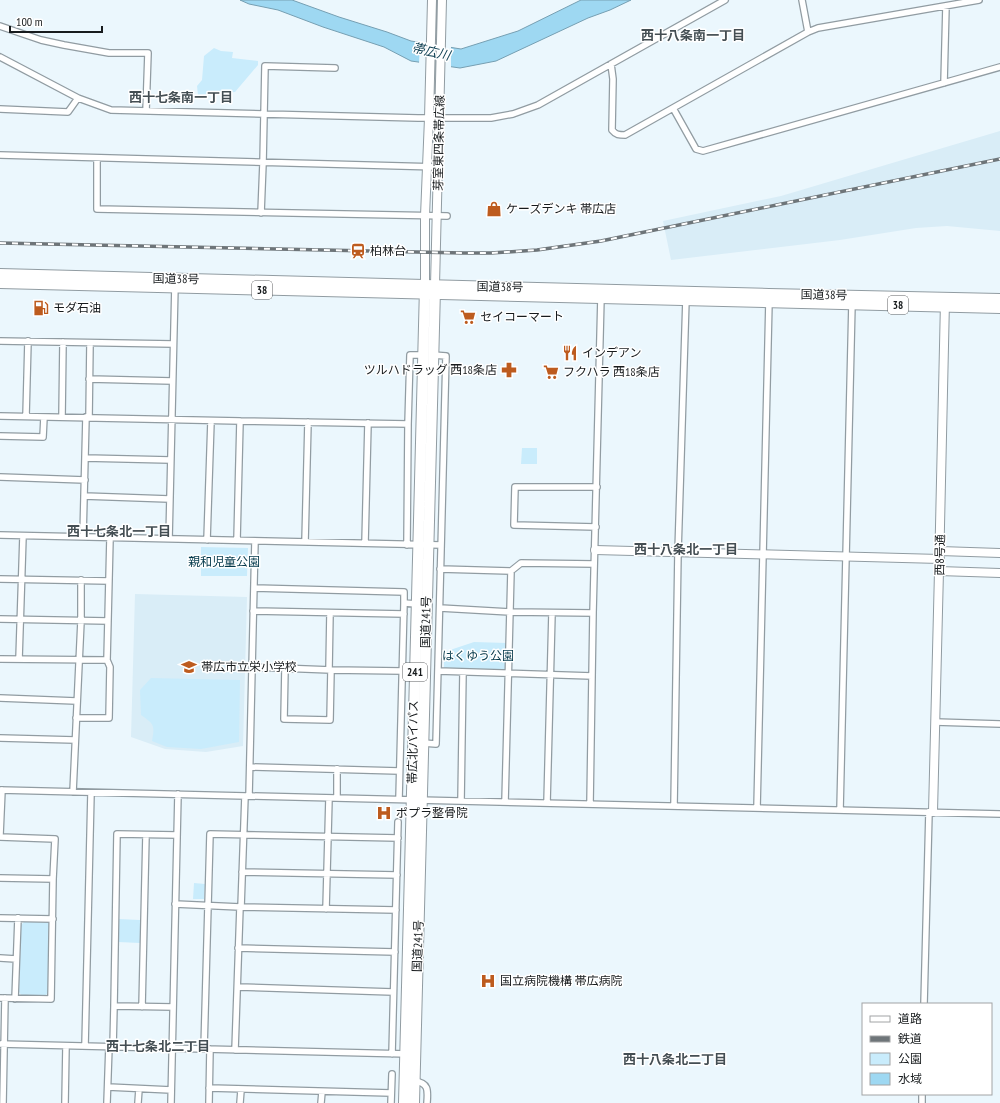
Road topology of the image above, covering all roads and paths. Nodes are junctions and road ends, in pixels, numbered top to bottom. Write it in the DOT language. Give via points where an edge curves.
graph roads {
  1 [pos="432,0"];
  2 [pos="442,0"];
  3 [pos="725,0"];
  4 [pos="802,0"];
  5 [pos="979,0"];
  6 [pos="946,6"];
  7 [pos="0,26"];
  8 [pos="808,32"];
  9 [pos="0,57"];
  10 [pos="611,64"];
  11 [pos="1000,67"];
  12 [pos="335,68"];
  13 [pos="944,83"];
  14 [pos="78,98"];
  15 [pos="673,108"];
  16 [pos="0,109"];
  17 [pos="146,111"];
  18 [pos="264,113"];
  19 [pos="429,118"];
  20 [pos="439,118"];
  21 [pos="0,155"];
  22 [pos="97,158"];
  23 [pos="263,162"];
  24 [pos="427,166"];
  25 [pos="438,167"];
  26 [pos="261,212"];
  27 [pos="425,216"];
  28 [pos="437,216"];
  29 [pos="446,216"];
  30 [pos="0,274"];
  31 [pos="0,283"];
  32 [pos="175,283"];
  33 [pos="430,290"];
  34 [pos="601,294"];
  35 [pos="686,296"];
  36 [pos="769,298"];
  37 [pos="1000,299"];
  38 [pos="853,300"];
  39 [pos="945,302"];
  40 [pos="1000,308"];
  41 [pos="0,340"];
  42 [pos="28,341"];
  43 [pos="63,342"];
  44 [pos="90,343"];
  45 [pos="173,344"];
  46 [pos="428,355"];
  47 [pos="89,379"];
  48 [pos="172,381"];
  49 [pos="0,416"];
  50 [pos="26,416"];
  51 [pos="44,416"];
  52 [pos="62,417"];
  53 [pos="88,417"];
  54 [pos="172,419"];
  55 [pos="211,421"];
  56 [pos="240,421"];
  57 [pos="308,422"];
  58 [pos="368,423"];
  59 [pos="408,424"];
  60 [pos="0,436"];
  61 [pos="85,458"];
  62 [pos="170,460"];
  63 [pos="0,477"];
  64 [pos="85,480"];
  65 [pos="597,488"];
  66 [pos="84,496"];
  67 [pos="170,499"];
  68 [pos="596,527"];
  69 [pos="0,535"];
  70 [pos="23,536"];
  71 [pos="83,537"];
  72 [pos="110,538"];
  73 [pos="169,539"];
  74 [pos="207,540"];
  75 [pos="237,540"];
  76 [pos="255,541"];
  77 [pos="305,542"];
  78 [pos="365,543"];
  79 [pos="407,545"];
  80 [pos="423,545"];
  81 [pos="441,545"];
  82 [pos="595,550"];
  83 [pos="678,552"];
  84 [pos="1000,553"];
  85 [pos="763,555"];
  86 [pos="940,555"];
  87 [pos="846,557"];
  88 [pos="594,564"];
  89 [pos="440,569"];
  90 [pos="511,571"];
  91 [pos="939,571"];
  92 [pos="1000,573"];
  93 [pos="0,579"];
  94 [pos="21,579"];
  95 [pos="81,580"];
  96 [pos="109,581"];
  97 [pos="254,588"];
  98 [pos="404,603"];
  99 [pos="416,604"];
  100 [pos="440,608"];
  101 [pos="253,611"];
  102 [pos="511,612"];
  103 [pos="330,613"];
  104 [pos="552,613"];
  105 [pos="593,613"];
  106 [pos="404,614"];
  107 [pos="0,619"];
  108 [pos="21,620"];
  109 [pos="81,621"];
  110 [pos="108,621"];
  111 [pos="0,659"];
  112 [pos="19,659"];
  113 [pos="78,660"];
  114 [pos="107,660"];
  115 [pos="252,667"];
  116 [pos="285,668"];
  117 [pos="330,670"];
  118 [pos="402,671"];
  119 [pos="438,672"];
  120 [pos="463,672"];
  121 [pos="509,674"];
  122 [pos="551,675"];
  123 [pos="592,676"];
  124 [pos="0,698"];
  125 [pos="76,701"];
  126 [pos="76,718"];
  127 [pos="935,722"];
  128 [pos="1000,724"];
  129 [pos="0,738"];
  130 [pos="75,740"];
  131 [pos="423,743"];
  132 [pos="250,767"];
  133 [pos="338,769"];
  134 [pos="399,771"];
  135 [pos="1,790"];
  136 [pos="73,792"];
  137 [pos="91,792"];
  138 [pos="178,794"];
  139 [pos="247,796"];
  140 [pos="329,798"];
  141 [pos="337,798"];
  142 [pos="399,799"];
  143 [pos="417,800"];
  144 [pos="461,801"];
  145 [pos="505,802"];
  146 [pos="547,803"];
  147 [pos="590,804"];
  148 [pos="674,806"];
  149 [pos="757,808"];
  150 [pos="840,810"];
  151 [pos="931,812"];
  152 [pos="1000,814"];
  153 [pos="398,822"];
  154 [pos="146,834"];
  155 [pos="177,835"];
  156 [pos="244,835"];
  157 [pos="0,836"];
  158 [pos="328,837"];
  159 [pos="398,838"];
  160 [pos="410,853"];
  161 [pos="398,854"];
  162 [pos="242,872"];
  163 [pos="327,874"];
  164 [pos="397,875"];
  165 [pos="0,878"];
  166 [pos="53,879"];
  167 [pos="176,904"];
  168 [pos="208,906"];
  169 [pos="240,907"];
  170 [pos="326,909"];
  171 [pos="396,910"];
  172 [pos="0,918"];
  173 [pos="18,918"];
  174 [pos="53,919"];
  175 [pos="238,948"];
  176 [pos="395,952"];
  177 [pos="0,958"];
  178 [pos="16,959"];
  179 [pos="238,987"];
  180 [pos="393,992"];
  181 [pos="3,998"];
  182 [pos="15,999"];
  183 [pos="924,1003"];
  184 [pos="114,1006"];
  185 [pos="142,1007"];
  186 [pos="173,1007"];
  187 [pos="2,1044"];
  188 [pos="66,1046"];
  189 [pos="85,1046"];
  190 [pos="111,1047"];
  191 [pos="172,1048"];
  192 [pos="207,1049"];
  193 [pos="235,1050"];
  194 [pos="392,1054"];
  195 [pos="410,1054"];
  196 [pos="392,1074"];
  197 [pos="414,1081"];
  198 [pos="108,1087"];
  199 [pos="209,1088"];
  200 [pos="139,1089"];
  201 [pos="171,1090"];
  202 [pos="241,1090"];
  203 [pos="322,1092"];
  204 [pos="391,1093"];
  205 [pos="3,1103"];
  206 [pos="65,1103"];
  207 [pos="107,1103"];
  208 [pos="138,1103"];
  209 [pos="171,1103"];
  210 [pos="209,1103"];
  211 [pos="240,1103"];
  212 [pos="321,1103"];
  213 [pos="391,1103"];
  214 [pos="404,1103"];
  215 [pos="414,1103"];
  216 [pos="427,1103"];
  1 -- 19 [label="street, 芽室東四条帯広線"];
  2 -- 20 [label="street, 芽室東四条帯広線"];
  3 -- 10 [label="street"];
  4 -- 8 [label="street"];
  5 -- 6 [label="street"];
  6 -- 8 [label="street" via="818,28"];
  6 -- 13 [label="street"];
  7 -- 17 [label="street" via="64,46 109,53 148,53"];
  8 -- 15 [label="street"];
  9 -- 14 [label="street"];
  10 -- 15 [label="street" via="614,133 625,135"];
  10 -- 20 [label="street" via="538,105 513,114 491,118"];
  11 -- 13 [label="street"];
  12 -- 18 [label="street" via="265,66"];
  13 -- 15 [label="street" via="703,151 696,148"];
  14 -- 16 [label="street" via="68,112"];
  14 -- 17 [label="street" via="111,110"];
  17 -- 18 [label="street"];
  18 -- 19 [label="street"];
  18 -- 23 [label="street"];
  19 -- 20 [label="street"];
  19 -- 24 [label="street, 芽室東四条帯広線"];
  20 -- 25 [label="street, 芽室東四条帯広線"];
  21 -- 22 [label="street"];
  22 -- 23 [label="street"];
  22 -- 26 [label="street" via="97,209"];
  23 -- 24 [label="street"];
  23 -- 26 [label="street"];
  24 -- 25 [label="street"];
  24 -- 27 [label="street, 芽室東四条帯広線"];
  25 -- 28 [label="street, 芽室東四条帯広線"];
  26 -- 27 [label="street"];
  27 -- 28 [label="street"];
  27 -- 33 [label="street, 芽室東四条帯広線"];
  28 -- 29 [label="street"];
  28 -- 33 [label="street, 芽室東四条帯広線"];
  30 -- 32 [label="highway, 国道38号 / 38"];
  31 -- 32 [label="highway, 国道38号 / 38"];
  32 -- 33 [label="highway, 国道38号 / 38"];
  32 -- 45 [label="street"];
  33 -- 34 [label="highway, 国道38号 / 38"];
  33 -- 46 [label="highway, 国道241号 / 241"];
  34 -- 35 [label="highway, 国道38号 / 38"];
  34 -- 65 [label="street"];
  35 -- 36 [label="highway, 国道38号 / 38"];
  35 -- 83 [label="street"];
  36 -- 38 [label="highway, 国道38号 / 38"];
  36 -- 85 [label="street"];
  37 -- 39 [label="highway, 国道38号 / 38"];
  38 -- 39 [label="highway, 国道38号 / 38"];
  38 -- 87 [label="street"];
  39 -- 40 [label="highway, 国道38号 / 38"];
  39 -- 86 [label="street, 西8号通"];
  41 -- 42 [label="street"];
  42 -- 43 [label="street"];
  42 -- 50 [label="street"];
  43 -- 44 [label="street"];
  43 -- 52 [label="street"];
  44 -- 45 [label="street"];
  44 -- 47 [label="street"];
  45 -- 48 [label="street"];
  46 -- 59 [label="street" via="410,355"];
  46 -- 80 [label="highway, 国道241号 / 241"];
  46 -- 81 [label="street" via="446,356"];
  47 -- 48 [label="street"];
  47 -- 53 [label="street"];
  48 -- 54 [label="street"];
  49 -- 50 [label="street"];
  50 -- 51 [label="street"];
  51 -- 52 [label="street"];
  51 -- 60 [label="street" via="43,437"];
  52 -- 53 [label="street"];
  53 -- 54 [label="street"];
  53 -- 61 [label="street"];
  54 -- 55 [label="street"];
  54 -- 62 [label="street"];
  55 -- 56 [label="street"];
  55 -- 74 [label="street"];
  56 -- 57 [label="street"];
  56 -- 75 [label="street"];
  57 -- 58 [label="street"];
  57 -- 77 [label="street"];
  58 -- 59 [label="street"];
  58 -- 78 [label="street"];
  59 -- 79 [label="street"];
  61 -- 62 [label="street"];
  61 -- 64 [label="street"];
  62 -- 67 [label="street"];
  63 -- 64 [label="street"];
  64 -- 66 [label="street"];
  65 -- 68 [label="street"];
  65 -- 68 [label="street" via="515,486 514,524"];
  66 -- 67 [label="street"];
  66 -- 71 [label="street"];
  67 -- 73 [label="street"];
  68 -- 82 [label="street"];
  69 -- 70 [label="street"];
  70 -- 71 [label="street"];
  70 -- 94 [label="street"];
  71 -- 72 [label="street"];
  72 -- 73 [label="street"];
  72 -- 96 [label="street"];
  73 -- 74 [label="street"];
  74 -- 75 [label="street"];
  75 -- 76 [label="street"];
  76 -- 77 [label="street"];
  76 -- 97 [label="street"];
  77 -- 78 [label="street"];
  78 -- 79 [label="street"];
  79 -- 80 [label="street"];
  80 -- 81 [label="street"];
  80 -- 99 [label="highway, 帯広北バイパス / 241"];
  80 -- 131 [label="highway, 国道241号 / 241"];
  81 -- 89 [label="street"];
  82 -- 83 [label="street"];
  82 -- 88 [label="street"];
  83 -- 85 [label="street"];
  83 -- 148 [label="street"];
  84 -- 86 [label="street"];
  85 -- 87 [label="street"];
  85 -- 149 [label="street"];
  86 -- 87 [label="street"];
  86 -- 91 [label="street, 西8号通"];
  87 -- 150 [label="street"];
  88 -- 90 [label="street" via="521,563"];
  88 -- 105 [label="street"];
  89 -- 90 [label="street"];
  89 -- 100 [label="street"];
  90 -- 102 [label="street"];
  91 -- 92 [label="street"];
  91 -- 127 [label="street, 西8号通"];
  93 -- 94 [label="street"];
  94 -- 95 [label="street"];
  94 -- 108 [label="street"];
  95 -- 96 [label="street"];
  95 -- 109 [label="street"];
  96 -- 110 [label="street"];
  97 -- 98 [label="street" via="404,592"];
  97 -- 101 [label="street"];
  98 -- 99 [label="street"];
  98 -- 106 [label="street"];
  99 -- 143 [label="highway, 帯広北バイパス / 241"];
  100 -- 102 [label="street"];
  100 -- 119 [label="street"];
  101 -- 103 [label="street"];
  101 -- 115 [label="street"];
  102 -- 104 [label="street"];
  102 -- 121 [label="street"];
  103 -- 106 [label="street"];
  103 -- 117 [label="street"];
  104 -- 105 [label="street"];
  104 -- 122 [label="street"];
  105 -- 123 [label="street"];
  106 -- 118 [label="street"];
  107 -- 108 [label="street"];
  108 -- 109 [label="street"];
  108 -- 112 [label="street"];
  109 -- 110 [label="street"];
  109 -- 113 [label="street"];
  110 -- 114 [label="street"];
  111 -- 112 [label="street"];
  112 -- 113 [label="street"];
  113 -- 114 [label="street"];
  113 -- 125 [label="street"];
  114 -- 126 [label="street" via="110,667 109,718"];
  115 -- 116 [label="street"];
  115 -- 132 [label="street"];
  116 -- 117 [label="street"];
  116 -- 117 [label="street" via="284,720 330,720"];
  117 -- 118 [label="street"];
  118 -- 134 [label="street"];
  119 -- 120 [label="street"];
  119 -- 131 [label="street" via="436,744"];
  120 -- 121 [label="street"];
  120 -- 144 [label="street"];
  121 -- 122 [label="street"];
  121 -- 145 [label="street"];
  122 -- 123 [label="street"];
  122 -- 146 [label="street"];
  123 -- 147 [label="street"];
  124 -- 125 [label="street"];
  125 -- 126 [label="street"];
  126 -- 130 [label="street"];
  127 -- 128 [label="street"];
  127 -- 151 [label="street, 西8号通"];
  129 -- 130 [label="street"];
  130 -- 136 [label="street"];
  131 -- 143 [label="highway, 国道241号 / 241"];
  132 -- 133 [label="street"];
  132 -- 139 [label="street"];
  133 -- 134 [label="street"];
  133 -- 141 [label="street"];
  134 -- 142 [label="street"];
  135 -- 136 [label="street"];
  135 -- 157 [label="street"];
  136 -- 137 [label="street"];
  137 -- 138 [label="street"];
  137 -- 189 [label="street"];
  138 -- 139 [label="street"];
  138 -- 155 [label="street"];
  139 -- 140 [label="street"];
  139 -- 156 [label="street"];
  140 -- 141 [label="street"];
  140 -- 158 [label="street"];
  141 -- 142 [label="street"];
  142 -- 143 [label="street"];
  143 -- 144 [label="street"];
  143 -- 160 [label="highway, 帯広北バイパス / 241"];
  143 -- 195 [label="highway, 国道241号 / 241"];
  144 -- 145 [label="street"];
  145 -- 146 [label="street"];
  146 -- 147 [label="street"];
  147 -- 148 [label="street"];
  148 -- 149 [label="street"];
  149 -- 150 [label="street"];
  150 -- 151 [label="street"];
  151 -- 152 [label="street"];
  151 -- 183 [label="street"];
  153 -- 159 [label="street"];
  154 -- 155 [label="street"];
  154 -- 184 [label="street" via="117,834"];
  154 -- 185 [label="street"];
  155 -- 167 [label="street"];
  156 -- 158 [label="street"];
  156 -- 162 [label="street"];
  156 -- 168 [label="street" via="210,834"];
  157 -- 166 [label="street" via="55,839"];
  158 -- 159 [label="street"];
  158 -- 163 [label="street"];
  159 -- 161 [label="street"];
  160 -- 161 [label="street"];
  160 -- 195 [label="highway, 帯広北バイパス / 241"];
  161 -- 164 [label="street"];
  162 -- 163 [label="street"];
  162 -- 169 [label="street"];
  163 -- 164 [label="street"];
  163 -- 170 [label="street"];
  164 -- 171 [label="street"];
  165 -- 166 [label="street"];
  166 -- 174 [label="street"];
  167 -- 168 [label="street"];
  167 -- 186 [label="street"];
  168 -- 169 [label="street"];
  168 -- 192 [label="street"];
  169 -- 170 [label="street"];
  169 -- 175 [label="street"];
  170 -- 171 [label="street"];
  171 -- 176 [label="street"];
  172 -- 173 [label="street"];
  173 -- 174 [label="street"];
  173 -- 178 [label="street"];
  174 -- 182 [label="street" via="51,999"];
  175 -- 176 [label="street"];
  175 -- 179 [label="street"];
  176 -- 180 [label="street"];
  177 -- 178 [label="street"];
  178 -- 182 [label="street"];
  179 -- 180 [label="street"];
  179 -- 193 [label="street"];
  180 -- 194 [label="street"];
  181 -- 182 [label="street"];
  181 -- 187 [label="street"];
  184 -- 185 [label="street"];
  184 -- 190 [label="street"];
  185 -- 186 [label="street"];
  186 -- 191 [label="street"];
  187 -- 188 [label="street"];
  187 -- 205 [label="street"];
  188 -- 189 [label="street"];
  188 -- 206 [label="street"];
  189 -- 190 [label="street"];
  190 -- 191 [label="street"];
  190 -- 198 [label="street"];
  191 -- 192 [label="street"];
  191 -- 201 [label="street"];
  192 -- 193 [label="street"];
  192 -- 199 [label="street"];
  193 -- 194 [label="street"];
  194 -- 195 [label="street"];
  195 -- 197 [label="highway, 国道241号 / 241"];
  195 -- 214 [label="highway, 帯広北バイパス / 241"];
  196 -- 204 [label="street"];
  197 -- 215 [label="highway, 国道241号 / 241"];
  197 -- 216 [label="street" via="422,1082 426,1086"];
  198 -- 200 [label="street"];
  198 -- 207 [label="street"];
  199 -- 202 [label="street"];
  199 -- 210 [label="street"];
  200 -- 201 [label="street"];
  200 -- 208 [label="street"];
  201 -- 209 [label="street"];
  202 -- 203 [label="street"];
  202 -- 211 [label="street"];
  203 -- 204 [label="street"];
  203 -- 212 [label="street"];
  204 -- 213 [label="street"];
}
